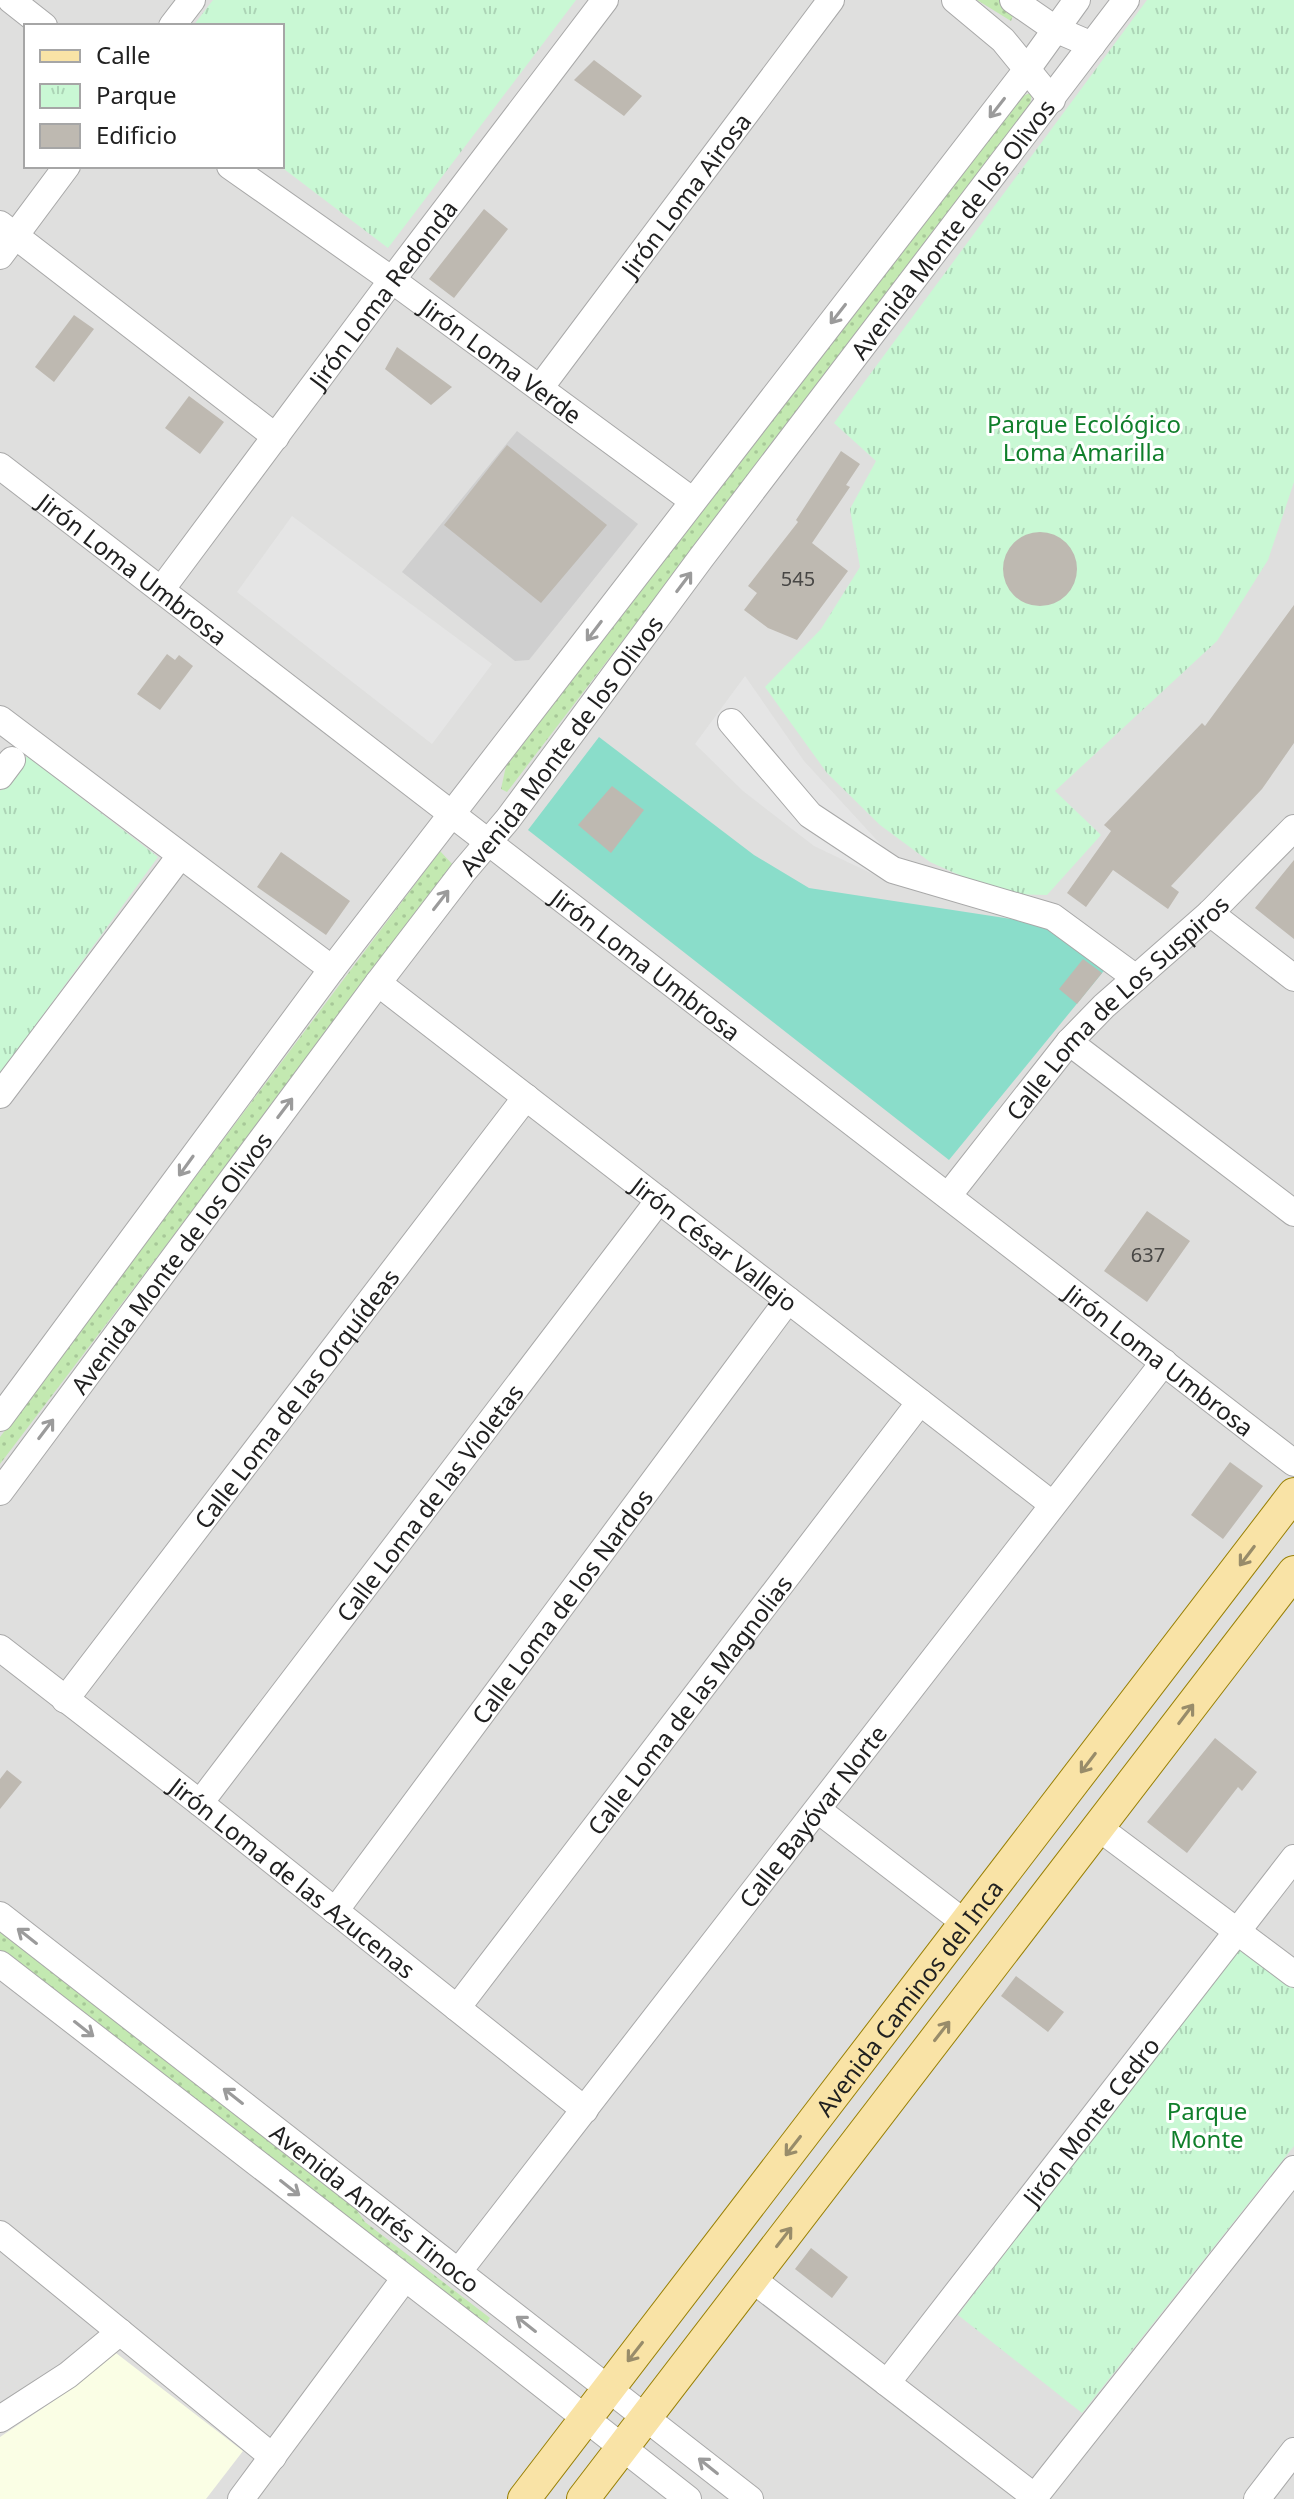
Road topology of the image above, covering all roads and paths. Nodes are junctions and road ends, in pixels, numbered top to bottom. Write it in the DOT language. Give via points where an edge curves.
graph roads {
  1 [pos="11,0"];
  2 [pos="192,0"];
  3 [pos="605,0"];
  4 [pos="831,0"];
  5 [pos="955,0"];
  6 [pos="1013,0"];
  7 [pos="1077,0"];
  8 [pos="1126,0"];
  9 [pos="41,24"];
  10 [pos="174,24"];
  11 [pos="1055,29"];
  12 [pos="1092,45"];
  13 [pos="1028,68"];
  14 [pos="1052,100"];
  15 [pos="65,168"];
  16 [pos="233,168"];
  17 [pos="5,239"];
  18 [pos="392,280"];
  19 [pos="540,388"];
  20 [pos="276,437"];
  21 [pos="0,466"];
  22 [pos="693,501"];
  23 [pos="161,590"];
  24 [pos="0,719"];
  25 [pos="731,722"];
  26 [pos="452,815"];
  27 [pos="1294,828"];
  28 [pos="488,843"];
  29 [pos="180,856"];
  30 [pos="1210,913"];
  31 [pos="332,969"];
  32 [pos="1136,978"];
  33 [pos="1294,978"];
  34 [pos="378,983"];
  35 [pos="1069,1042"];
  36 [pos="0,1095"];
  37 [pos="526,1097"];
  38 [pos="948,1196"];
  39 [pos="659,1200"];
  40 [pos="1294,1213"];
  41 [pos="788,1300"];
  42 [pos="1164,1362"];
  43 [pos="920,1402"];
  44 [pos="0,1418"];
  45 [pos="1294,1463"];
  46 [pos="0,1492"];
  47 [pos="1294,1494"];
  48 [pos="1052,1504"];
  49 [pos="1294,1572"];
  50 [pos="0,1648"];
  51 [pos="65,1700"];
  52 [pos="200,1803"];
  53 [pos="818,1810"];
  54 [pos="1099,1828"];
  55 [pos="1294,1858"];
  56 [pos="335,1911"];
  57 [pos="0,1915"];
  58 [pos="965,1923"];
  59 [pos="1237,1930"];
  60 [pos="0,1964"];
  61 [pos="1294,1974"];
  62 [pos="457,2008"];
  63 [pos="585,2110"];
  64 [pos="1294,2169"];
  65 [pos="0,2234"];
  66 [pos="459,2271"];
  67 [pos="405,2278"];
  68 [pos="752,2279"];
  69 [pos="120,2332"];
  70 [pos="887,2383"];
  71 [pos="608,2389"];
  72 [pos="585,2417"];
  73 [pos="645,2417"];
  74 [pos="0,2419"];
  75 [pos="622,2447"];
  76 [pos="1294,2451"];
  77 [pos="273,2457"];
  78 [pos="1034,2498"];
  79 [pos="241,2499"];
  80 [pos="524,2499"];
  81 [pos="583,2499"];
  82 [pos="688,2499"];
  83 [pos="750,2499"];
  84 [pos="1257,2499"];
  1 -- 9 [label="street"];
  2 -- 10 [label="street"];
  3 -- 18 [label="street, Jirón Loma Redonda"];
  4 -- 19 [label="street, Jirón Loma Airosa"];
  5 -- 13 [label="street"];
  6 -- 11 [label="street"];
  7 -- 11 [label="street, Avenida Monte de los Olivos"];
  8 -- 12 [label="street, Avenida Monte de los Olivos"];
  11 -- 12 [label="street"];
  11 -- 13 [label="street, Avenida Monte de los Olivos"];
  12 -- 14 [label="street, Avenida Monte de los Olivos"];
  13 -- 14 [label="street"];
  13 -- 22 [label="street, Avenida Monte de los Olivos, one-way"];
  28 -- 14 [label="street, Avenida Monte de los Olivos, one-way"];
  15 -- 17 [label="street"];
  16 -- 18 [label="street, Jirón Loma Verde"];
  17 -- 20 [label="street"];
  18 -- 19 [label="street, Jirón Loma Verde"];
  18 -- 20 [label="street, Jirón Loma Redonda"];
  19 -- 22 [label="street, Jirón Loma Verde"];
  20 -- 23 [label="street, Jirón Loma Redonda"];
  21 -- 23 [label="street, Jirón Loma Umbrosa"];
  22 -- 26 [label="street, Avenida Monte de los Olivos, one-way"];
  23 -- 26 [label="street, Jirón Loma Umbrosa"];
  24 -- 29 [label="street"];
  25 -- 32 [label="street" via="810,815 893,870 1053,917"];
  26 -- 28 [label="street, Jirón Loma Umbrosa"];
  26 -- 31 [label="street, Avenida Monte de los Olivos"];
  27 -- 30 [label="street, Calle Loma de Los Suspiros"];
  34 -- 28 [label="street, Avenida Monte de los Olivos, one-way"];
  28 -- 38 [label="street, Jirón Loma Umbrosa"];
  29 -- 31 [label="street"];
  29 -- 36 [label="street"];
  30 -- 32 [label="street, Calle Loma de Los Suspiros"];
  30 -- 33 [label="street"];
  31 -- 44 [label="street, Avenida Monte de los Olivos, one-way"];
  32 -- 35 [label="street, Calle Loma de Los Suspiros"];
  34 -- 37 [label="street, Jirón César Vallejo"];
  46 -- 34 [label="street, Avenida Monte de los Olivos, one-way"];
  35 -- 38 [label="street, Calle Loma de Los Suspiros"];
  35 -- 40 [label="street"];
  37 -- 39 [label="street, Jirón César Vallejo"];
  37 -- 51 [label="street, Calle Loma de las Orquídeas"];
  38 -- 42 [label="street, Jirón Loma Umbrosa"];
  39 -- 41 [label="street, Jirón César Vallejo"];
  39 -- 52 [label="street, Calle Loma de las Violetas"];
  41 -- 43 [label="street, Jirón César Vallejo"];
  41 -- 56 [label="street, Calle Loma de los Nardos"];
  42 -- 45 [label="street, Jirón Loma Umbrosa"];
  42 -- 48 [label="street, Calle Bayóvar Norte"];
  43 -- 48 [label="street, Jirón César Vallejo"];
  43 -- 62 [label="street, Calle Loma de las Magnolias"];
  47 -- 58 [label="main road, Avenida Caminos del Inca, one-way"];
  48 -- 53 [label="street, Calle Bayóvar Norte"];
  54 -- 49 [label="main road, Avenida Caminos del Inca, one-way"];
  50 -- 51 [label="street, Jirón Loma de las Azucenas"];
  51 -- 52 [label="street, Jirón Loma de las Azucenas"];
  52 -- 56 [label="street, Jirón Loma de las Azucenas"];
  53 -- 58 [label="street"];
  53 -- 63 [label="street, Calle Bayóvar Norte"];
  54 -- 59 [label="street"];
  68 -- 54 [label="main road, Avenida Caminos del Inca, one-way"];
  55 -- 59 [label="street, Jirón Monte Cedro"];
  56 -- 62 [label="street, Jirón Loma de las Azucenas"];
  66 -- 57 [label="street, Avenida Andrés Tinoco, one-way"];
  58 -- 71 [label="main road, Avenida Caminos del Inca, one-way"];
  59 -- 61 [label="street"];
  59 -- 70 [label="street, Jirón Monte Cedro"];
  60 -- 67 [label="street, Avenida Andrés Tinoco, one-way"];
  62 -- 63 [label="street, Jirón Loma de las Azucenas"];
  63 -- 66 [label="street, Calle Bayóvar Norte"];
  64 -- 78 [label="street"];
  65 -- 69 [label="street"];
  71 -- 66 [label="street, Avenida Andrés Tinoco, one-way"];
  67 -- 72 [label="street, Avenida Andrés Tinoco"];
  67 -- 77 [label="street"];
  68 -- 70 [label="street"];
  68 -- 73 [label="main road, Avenida Caminos del Inca"];
  69 -- 74 [label="street" via="68,2375"];
  69 -- 77 [label="street"];
  70 -- 78 [label="street"];
  71 -- 72 [label="main road, Avenida Caminos del Inca"];
  71 -- 73 [label="street, Avenida Andrés Tinoco"];
  72 -- 75 [label="street, Avenida Andrés Tinoco"];
  72 -- 80 [label="main road, Avenida Caminos del Inca"];
  73 -- 75 [label="main road, Avenida Caminos del Inca"];
  83 -- 73 [label="street, Avenida Andrés Tinoco, one-way"];
  75 -- 81 [label="main road, Avenida Caminos del Inca"];
  75 -- 82 [label="street, Avenida Andrés Tinoco"];
  76 -- 84 [label="street"];
  77 -- 79 [label="street"];
}
